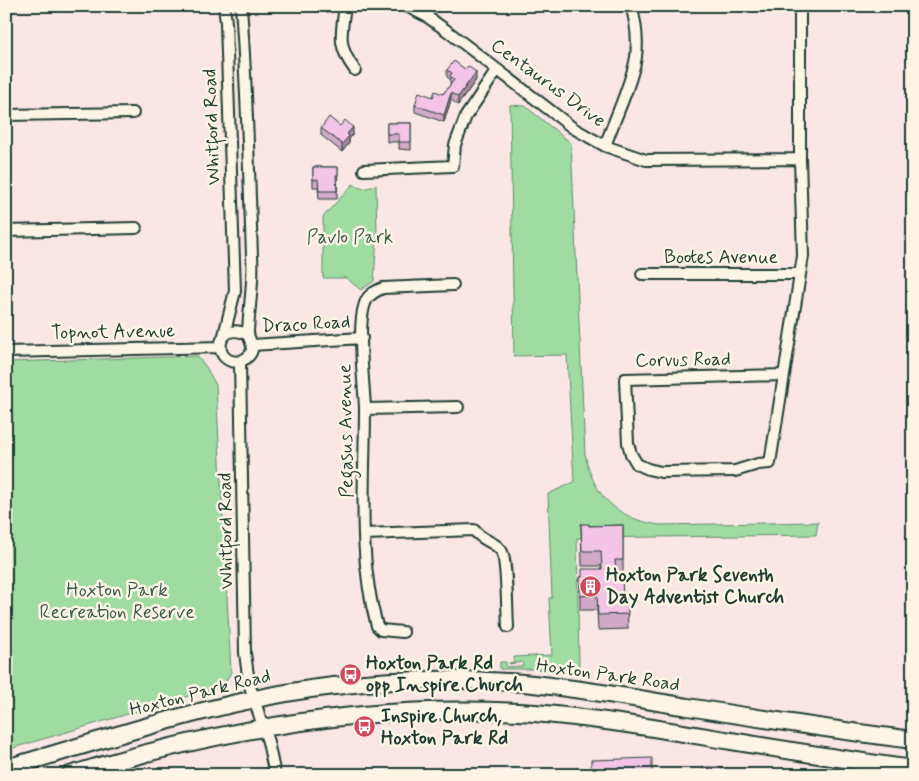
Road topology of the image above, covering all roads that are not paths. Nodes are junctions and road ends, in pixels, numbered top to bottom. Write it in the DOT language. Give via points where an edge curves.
graph roads {
  1 [pos="224,6"];
  2 [pos="241,6"];
  3 [pos="345,6"];
  4 [pos="406,6"];
  5 [pos="431,6"];
  6 [pos="631,6"];
  7 [pos="800,6"];
  8 [pos="426,16"];
  9 [pos="355,70"];
  10 [pos="497,70"];
  11 [pos="133,113"];
  12 [pos="6,115"];
  13 [pos="605,146"];
  14 [pos="800,159"];
  15 [pos="364,170"];
  16 [pos="136,228"];
  17 [pos="6,231"];
  18 [pos="642,274"];
  19 [pos="800,274"];
  20 [pos="453,285"];
  21 [pos="224,335"];
  22 [pos="248,335"];
  23 [pos="362,338"];
  24 [pos="252,345"];
  25 [pos="221,347"];
  26 [pos="6,352"];
  27 [pos="240,361"];
  28 [pos="784,375"];
  29 [pos="458,407"];
  30 [pos="365,409"];
  31 [pos="365,534"];
  32 [pos="508,627"];
  33 [pos="403,632"];
  34 [pos="254,699"];
  35 [pos="262,728"];
  36 [pos="913,740"];
  37 [pos="6,768"];
  38 [pos="913,769"];
  39 [pos="70,775"];
  40 [pos="276,775"];
  1 -- 21 [label="street, Whitford Road" via="235,291"];
  2 -- 22 [label="street, Whitford Road" via="253,274"];
  3 -- 9 [label="street" via="340,38 346,58"];
  4 -- 8 [label="street, Centaurus Drive"];
  5 -- 8 [label="street"];
  6 -- 13 [label="street" via="636,56"];
  7 -- 14 [label="street, Corvus Road"];
  8 -- 10 [label="street, Centaurus Drive"];
  10 -- 13 [label="street, Centaurus Drive" via="574,128"];
  10 -- 15 [label="street" via="466,116 455,145 453,166"];
  11 -- 12 [label="street"];
  13 -- 14 [label="street, Centaurus Drive" via="646,160"];
  14 -- 19 [label="street, Corvus Road"];
  16 -- 17 [label="street"];
  18 -- 19 [label="street, Bootes Avenue"];
  19 -- 28 [label="street, Corvus Road"];
  20 -- 23 [label="street, Pegasus Avenue" via="376,290 363,310"];
  21 -- 22 [label="street" via="232,330"];
  21 -- 25 [label="street"];
  22 -- 24 [label="street"];
  23 -- 24 [label="street, Draco Road"];
  23 -- 30 [label="street, Pegasus Avenue"];
  24 -- 27 [label="street" via="250,355"];
  25 -- 26 [label="street, Topnot Avenue"];
  25 -- 27 [label="street" via="226,359"];
  27 -- 34 [label="street, Whitford Road" via="245,653"];
  28 -- 28 [label="street, Corvus Road" via="625,379 631,454 638,464 661,472 735,471 770,463"];
  29 -- 30 [label="street"];
  30 -- 31 [label="street, Pegasus Avenue"];
  31 -- 32 [label="street" via="474,530 482,539 502,550"];
  31 -- 33 [label="street, Pegasus Avenue" via="369,585 377,626 381,630"];
  34 -- 35 [label="street, Whitford Road"];
  34 -- 36 [label="main road, Hoxton Park Road" via="371,683 438,680 523,683"];
  34 -- 37 [label="main road, Hoxton Park Road" via="135,729"];
  35 -- 38 [label="main road" via="373,714 472,711 536,714 610,721"];
  35 -- 39 [label="main road" via="145,753"];
  35 -- 40 [label="street, Whitford Road"];
}
